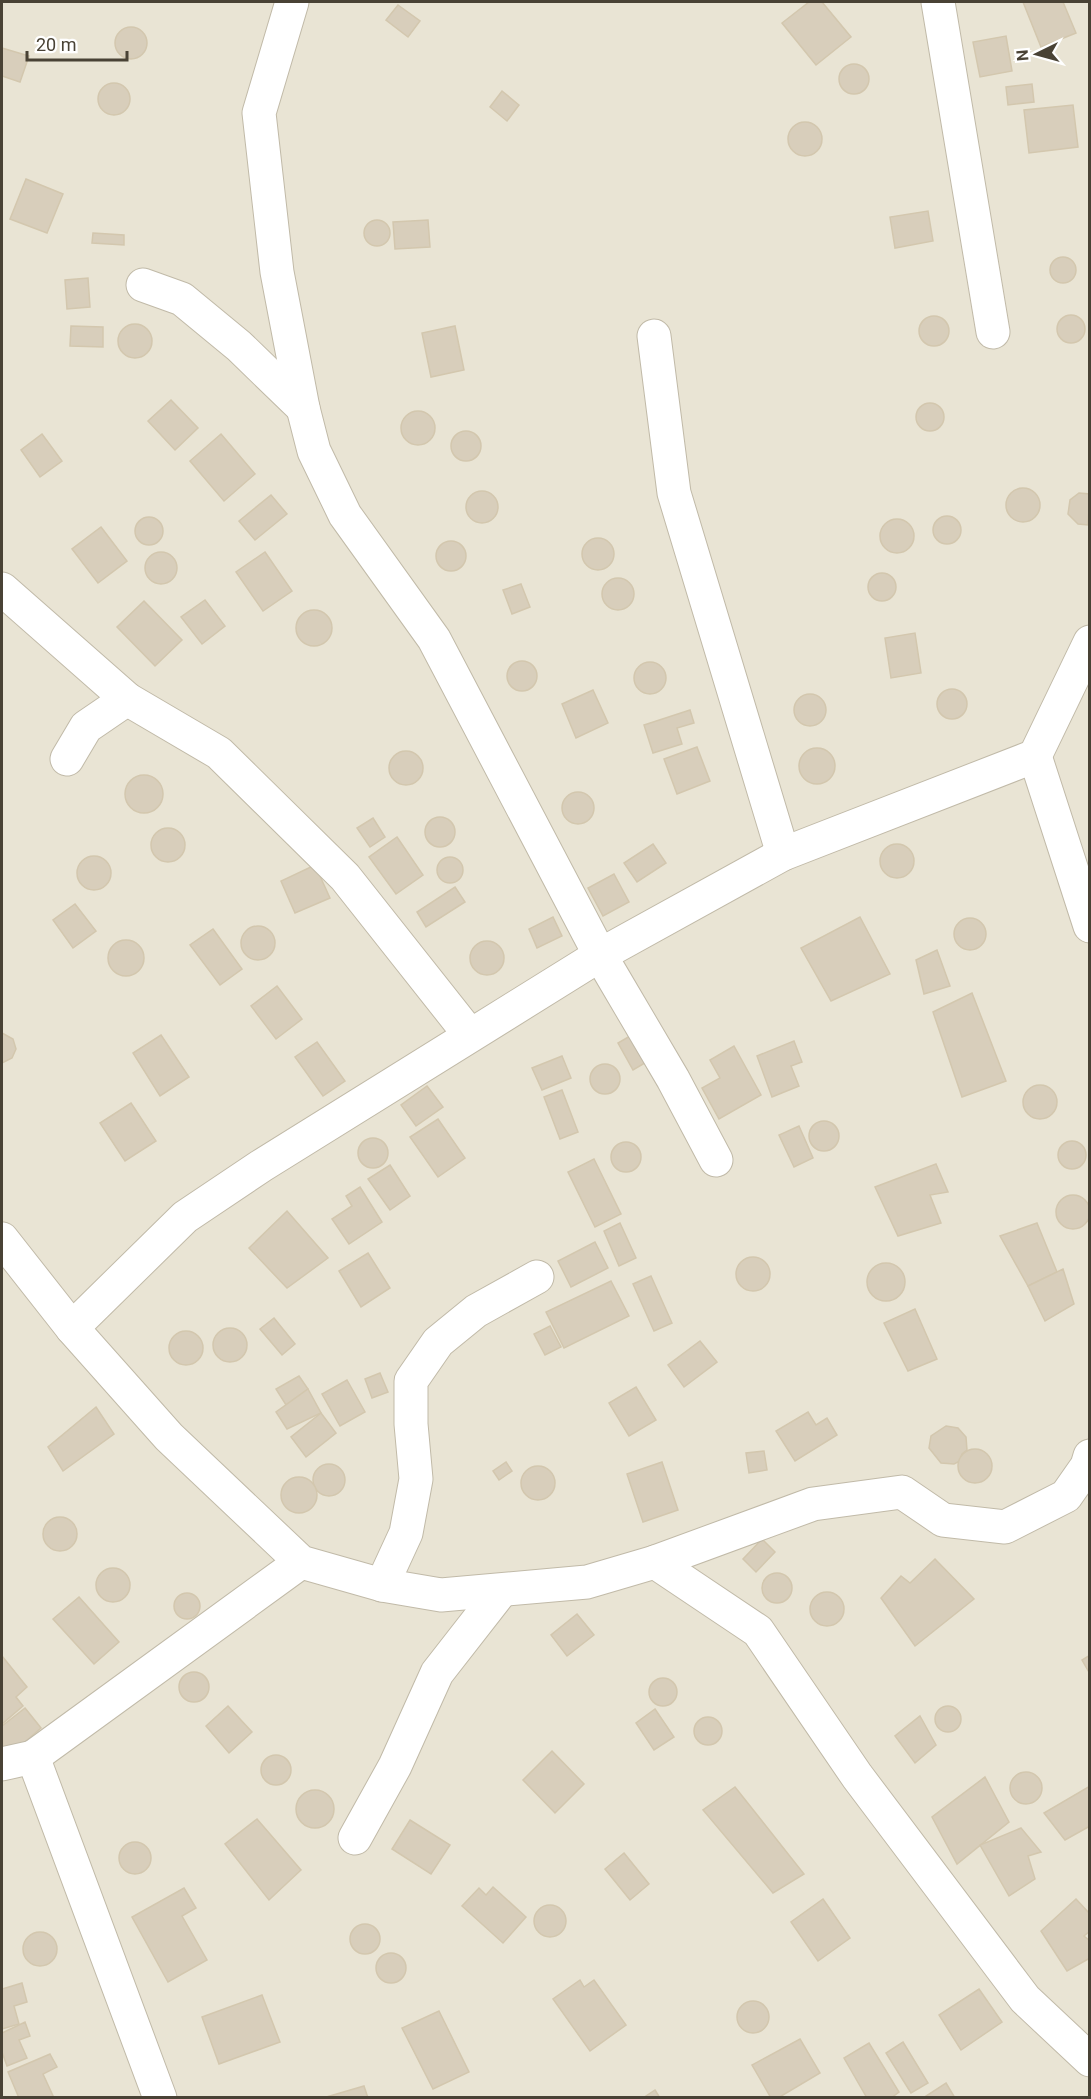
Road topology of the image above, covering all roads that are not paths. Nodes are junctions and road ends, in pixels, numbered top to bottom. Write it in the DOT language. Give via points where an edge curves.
graph roads {
  1 [pos="292,2"];
  2 [pos="938,2"];
  3 [pos="143,285"];
  4 [pos="993,332"];
  5 [pos="654,336"];
  6 [pos="303,408"];
  7 [pos="2,589"];
  8 [pos="1089,642"];
  9 [pos="127,699"];
  10 [pos="1035,756"];
  11 [pos="67,759"];
  12 [pos="783,854"];
  13 [pos="1089,926"];
  14 [pos="600,956"];
  15 [pos="470,1035"];
  16 [pos="716,1160"];
  17 [pos="2,1239"];
  18 [pos="537,1277"];
  19 [pos="72,1328"];
  20 [pos="1089,1456"];
  21 [pos="300,1562"];
  22 [pos="655,1562"];
  23 [pos="382,1585"];
  24 [pos="501,1591"];
  25 [pos="33,1757"];
  26 [pos="2,1764"];
  27 [pos="355,1838"];
  28 [pos="1089,2060"];
  29 [pos="160,2097"];
  1 -- 6 [label="street" via="259,113 277,272"];
  2 -- 4 [label="street"];
  3 -- 6 [label="street" via="182,299 240,346"];
  5 -- 12 [label="street" via="674,493"];
  6 -- 14 [label="street" via="314,451 345,515 434,639"];
  7 -- 9 [label="street"];
  8 -- 10 [label="street"];
  9 -- 11 [label="street" via="86,728"];
  9 -- 15 [label="street" via="219,753 337,868"];
  10 -- 12 [label="street"];
  10 -- 13 [label="street"];
  12 -- 14 [label="street"];
  14 -- 15 [label="street"];
  14 -- 16 [label="street" via="674,1079"];
  15 -- 19 [label="street" via="185,1217"];
  17 -- 19 [label="street"];
  18 -- 23 [label="street" via="476,1311 445,1336 411,1381 416,1479 406,1533"];
  19 -- 21 [label="street" via="169,1437"];
  20 -- 22 [label="street" via="1087,1466 1066,1496 1005,1527 943,1520 902,1492 813,1504"];
  21 -- 23 [label="street"];
  21 -- 25 [label="street"];
  22 -- 24 [label="street" via="587,1582"];
  22 -- 28 [label="street" via="758,1631 857,1776 1025,1999"];
  23 -- 24 [label="street" via="441,1595"];
  24 -- 27 [label="street" via="437,1673"];
  25 -- 26 [label="street"];
  25 -- 29 [label="street"];
}
